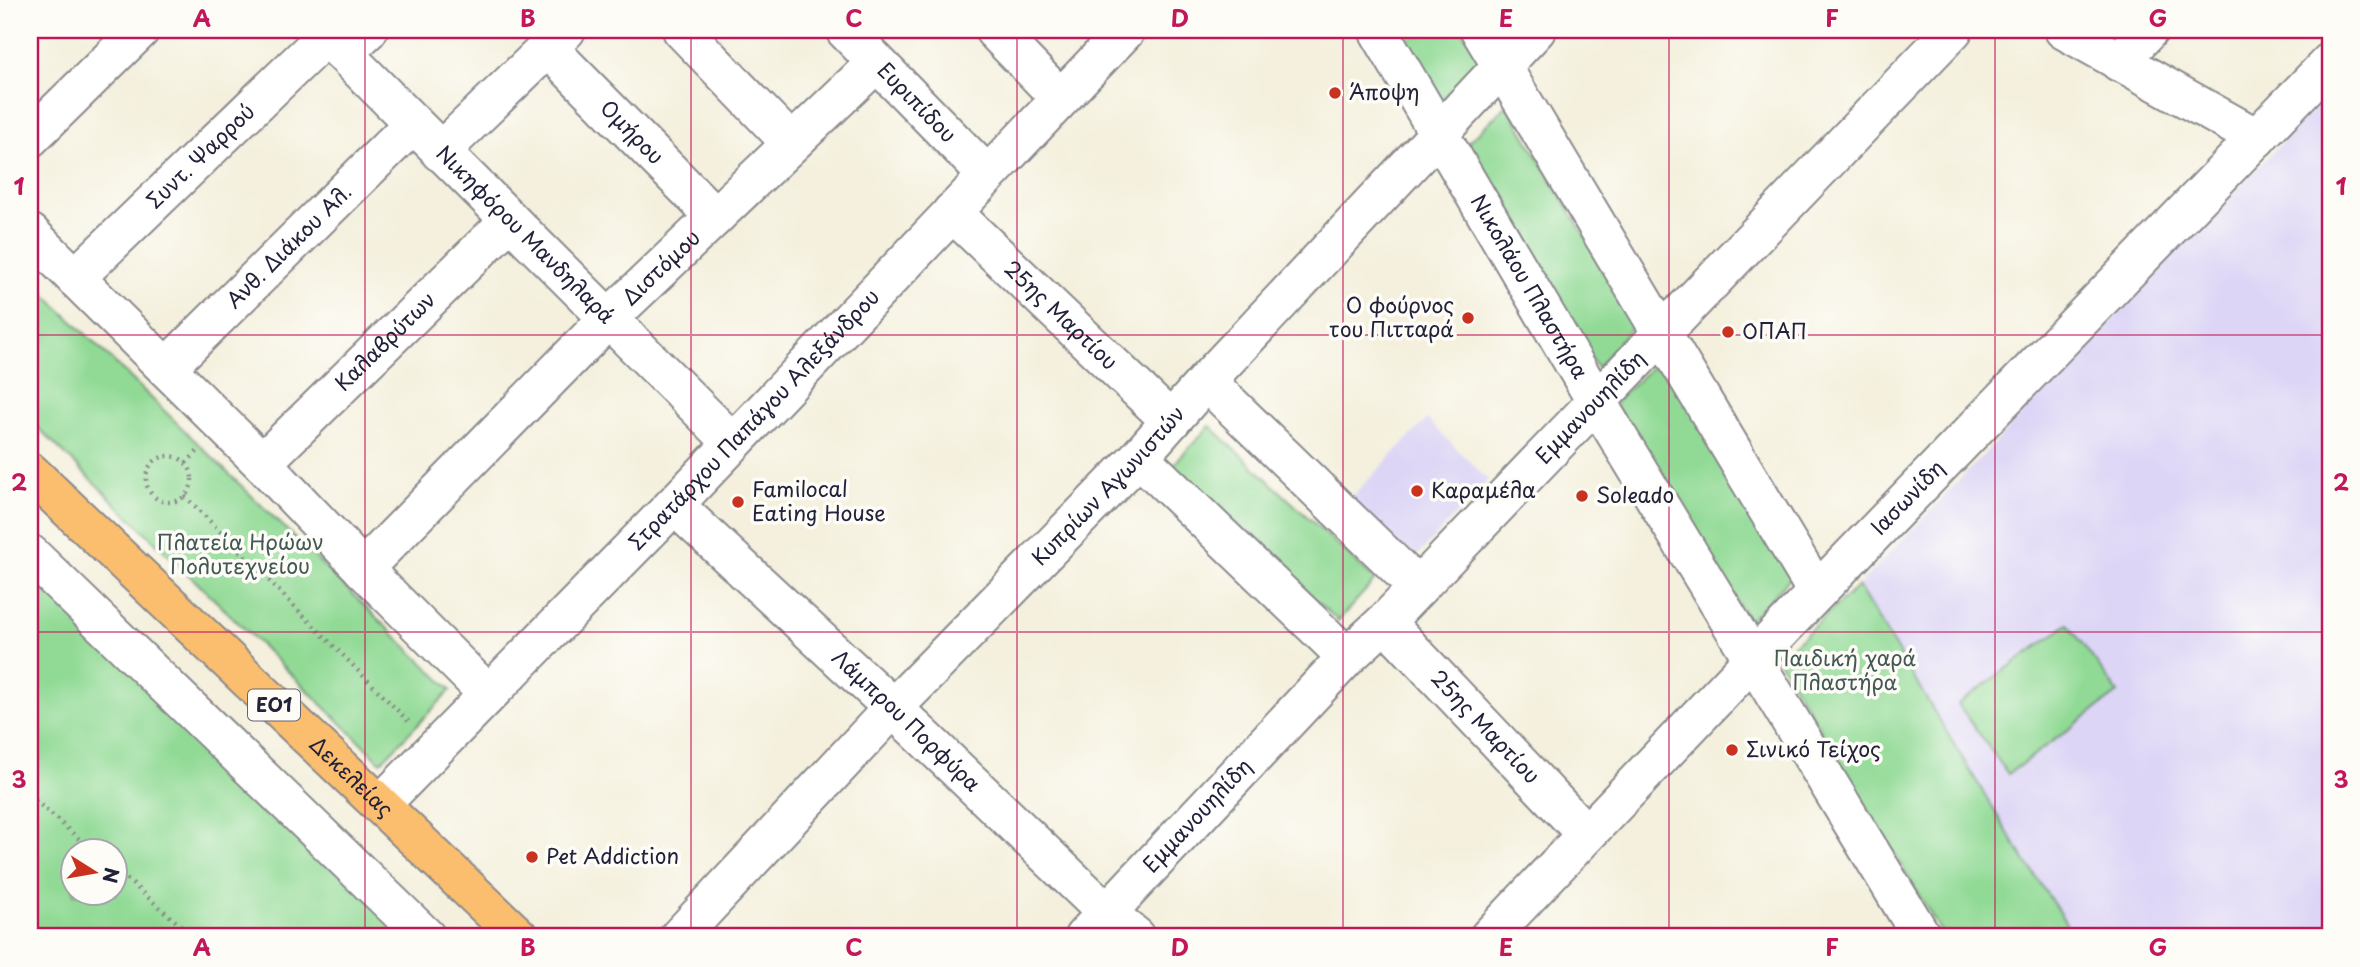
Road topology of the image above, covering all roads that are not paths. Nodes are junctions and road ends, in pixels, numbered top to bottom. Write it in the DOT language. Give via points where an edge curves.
graph roads {
  1 [pos="140,30"];
  2 [pos="682,30"];
  3 [pos="845,30"];
  4 [pos="994,30"];
  5 [pos="1126,30"];
  6 [pos="1378,30"];
  7 [pos="1480,30"];
  8 [pos="1536,30"];
  9 [pos="1953,30"];
  10 [pos="2064,30"];
  11 [pos="2149,30"];
  12 [pos="339,37"];
  13 [pos="557,39"];
  14 [pos="2119,62"];
  15 [pos="2330,62"];
  16 [pos="876,63"];
  17 [pos="1502,65"];
  18 [pos="1060,98"];
  19 [pos="413,124"];
  20 [pos="1439,132"];
  21 [pos="30,138"];
  22 [pos="2257,138"];
  23 [pos="791,143"];
  24 [pos="440,152"];
  25 [pos="987,175"];
  26 [pos="951,212"];
  27 [pos="715,217"];
  28 [pos="510,220"];
  29 [pos="30,233"];
  30 [pos="75,278"];
  31 [pos="608,319"];
  32 [pos="1663,333"];
  33 [pos="166,368"];
  34 [pos="1206,381"];
  35 [pos="1596,401"];
  36 [pos="1171,421"];
  37 [pos="732,442"];
  38 [pos="1139,457"];
  39 [pos="262,463"];
  40 [pos="30,472"];
  41 [pos="674,505"];
  42 [pos="30,554"];
  43 [pos="363,569"];
  44 [pos="1418,587"];
  45 [pos="1817,592"];
  46 [pos="1385,622"];
  47 [pos="1347,657"];
  48 [pos="1753,661"];
  49 [pos="488,694"];
  50 [pos="892,708"];
  51 [pos="380,805"];
  52 [pos="1586,834"];
  53 [pos="1109,929"];
  54 [pos="426,937"];
  55 [pos="519,937"];
  56 [pos="679,937"];
  57 [pos="1489,937"];
  58 [pos="1922,937"];
  1 -- 21 [label="street"];
  2 -- 23 [label="street"];
  3 -- 16 [label="street, Ευριπίδου"];
  4 -- 18 [label="street"];
  5 -- 18 [label="street, Στρατάρχου Παπάγου Αλεξάνδρου"];
  6 -- 20 [label="street, Νικολάου Πλαστήρα"];
  7 -- 17 [label="street"];
  8 -- 17 [label="street, Κυπρίων Αγωνιστών"];
  9 -- 32 [label="street, Εμμανουηλίδη"];
  10 -- 14 [label="street"];
  11 -- 14 [label="street"];
  12 -- 19 [label="street, Νικηφόρου Μανδηλαρά"];
  12 -- 30 [label="street, Συντ. Ψαρρού"];
  13 -- 24 [label="street"];
  13 -- 27 [label="street, Ομήρου"];
  14 -- 22 [label="street"];
  15 -- 22 [label="street, Ιασωνίδη"];
  16 -- 23 [label="street, Διστόμου"];
  16 -- 25 [label="street, Ευριπίδου"];
  17 -- 20 [label="street, Κυπρίων Αγωνιστών"];
  17 -- 32 [label="street"];
  18 -- 25 [label="street, Στρατάρχου Παπάγου Αλεξάνδρου"];
  19 -- 24 [label="street, Νικηφόρου Μανδηλαρά"];
  19 -- 33 [label="street, Ανθ. Διάκου Αλ."];
  20 -- 34 [label="street, Κυπρίων Αγωνιστών"];
  20 -- 35 [label="street, Νικολάου Πλαστήρα"];
  22 -- 45 [label="street, Ιασωνίδη"];
  23 -- 27 [label="street, Διστόμου"];
  24 -- 28 [label="street, Νικηφόρου Μανδηλαρά"];
  25 -- 26 [label="street, Στρατάρχου Παπάγου Αλεξάνδρου"];
  26 -- 36 [label="street, 25ης Μαρτίου"];
  26 -- 37 [label="street, Στρατάρχου Παπάγου Αλεξάνδρου"];
  27 -- 31 [label="street, Διστόμου"];
  28 -- 31 [label="street, Νικηφόρου Μανδηλαρά"];
  28 -- 39 [label="street, Καλαβρύτων"];
  29 -- 30 [label="street"];
  30 -- 33 [label="street"];
  31 -- 37 [label="street, Νικηφόρου Μανδηλαρά"];
  31 -- 43 [label="street, Διστόμου"];
  32 -- 35 [label="street, Εμμανουηλίδη"];
  32 -- 45 [label="street"];
  33 -- 39 [label="street"];
  34 -- 36 [label="street, Κυπρίων Αγωνιστών"];
  34 -- 44 [label="street"];
  35 -- 44 [label="street, Εμμανουηλίδη"];
  35 -- 48 [label="street, Νικολάου Πλαστήρα"];
  36 -- 38 [label="street, Κυπρίων Αγωνιστών"];
  37 -- 41 [label="street, Στρατάρχου Παπάγου Αλεξάνδρου"];
  38 -- 47 [label="street"];
  38 -- 50 [label="street, Κυπρίων Αγωνιστών"];
  39 -- 43 [label="street"];
  40 -- 51 [label="main road, Δεκελείας / ΕΟ1"];
  41 -- 49 [label="street, Στρατάρχου Παπάγου Αλεξάνδρου"];
  41 -- 50 [label="street, Λάμπρου Πορφύρα"];
  42 -- 54 [label="street"];
  43 -- 49 [label="street"];
  44 -- 46 [label="street, Εμμανουηλίδη"];
  45 -- 48 [label="street, Ιασωνίδη"];
  46 -- 47 [label="street, Εμμανουηλίδη"];
  46 -- 52 [label="street, 25ης Μαρτίου"];
  47 -- 53 [label="street, Εμμανουηλίδη"];
  48 -- 52 [label="street, Ιασωνίδη"];
  48 -- 58 [label="street, Νικολάου Πλαστήρα"];
  49 -- 51 [label="street, Στρατάρχου Παπάγου Αλεξάνδρου"];
  50 -- 53 [label="street, Λάμπρου Πορφύρα"];
  50 -- 56 [label="street, Κυπρίων Αγωνιστών"];
  51 -- 55 [label="main road, Δεκελείας / ΕΟ1"];
  52 -- 57 [label="street, Ιασωνίδη"];
}
